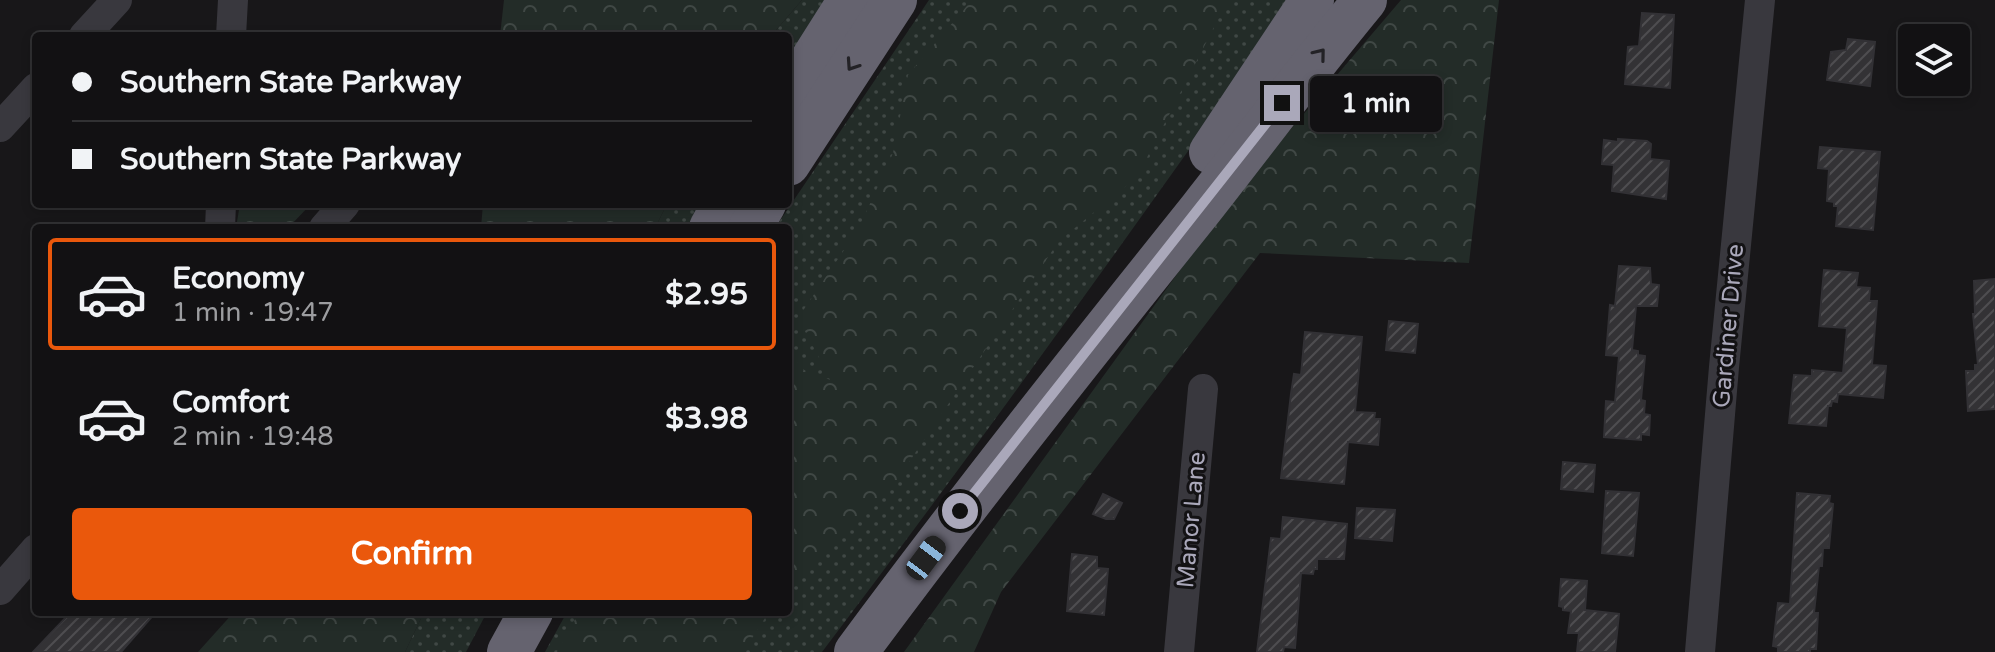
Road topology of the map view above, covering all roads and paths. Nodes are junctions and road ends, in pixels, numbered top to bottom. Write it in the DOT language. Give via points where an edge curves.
graph roads {
  1 [pos="117,0"];
  2 [pos="233,0"];
  3 [pos="850,0"];
  4 [pos="895,0"];
  5 [pos="1312,0"];
  6 [pos="1365,0"];
  7 [pos="1760,0"];
  8 [pos="88,32"];
  9 [pos="231,32"];
  10 [pos="32,92"];
  11 [pos="792,92"];
  12 [pos="0,127"];
  13 [pos="792,158"];
  14 [pos="342,208"];
  15 [pos="328,224"];
  16 [pos="1203,389"];
  17 [pos="960,511"];
  18 [pos="32,554"];
  19 [pos="0,590"];
  20 [pos="529,616"];
  21 [pos="509,652"];
  22 [pos="856,652"];
  23 [pos="1179,652"];
  24 [pos="1700,652"];
  1 -- 8 [label="street"];
  2 -- 9 [label="street"];
  3 -- 11 [label="highway"];
  4 -- 13 [label="highway, one-way"];
  5 -- 17 [label="highway"];
  17 -- 6 [label="highway, one-way"];
  7 -- 24 [label="street, Gardiner Drive"];
  10 -- 12 [label="street"];
  14 -- 15 [label="street"];
  16 -- 23 [label="street, Manor Lane"];
  17 -- 22 [label="highway"];
  18 -- 19 [label="street"];
  20 -- 21 [label="highway"];
}
